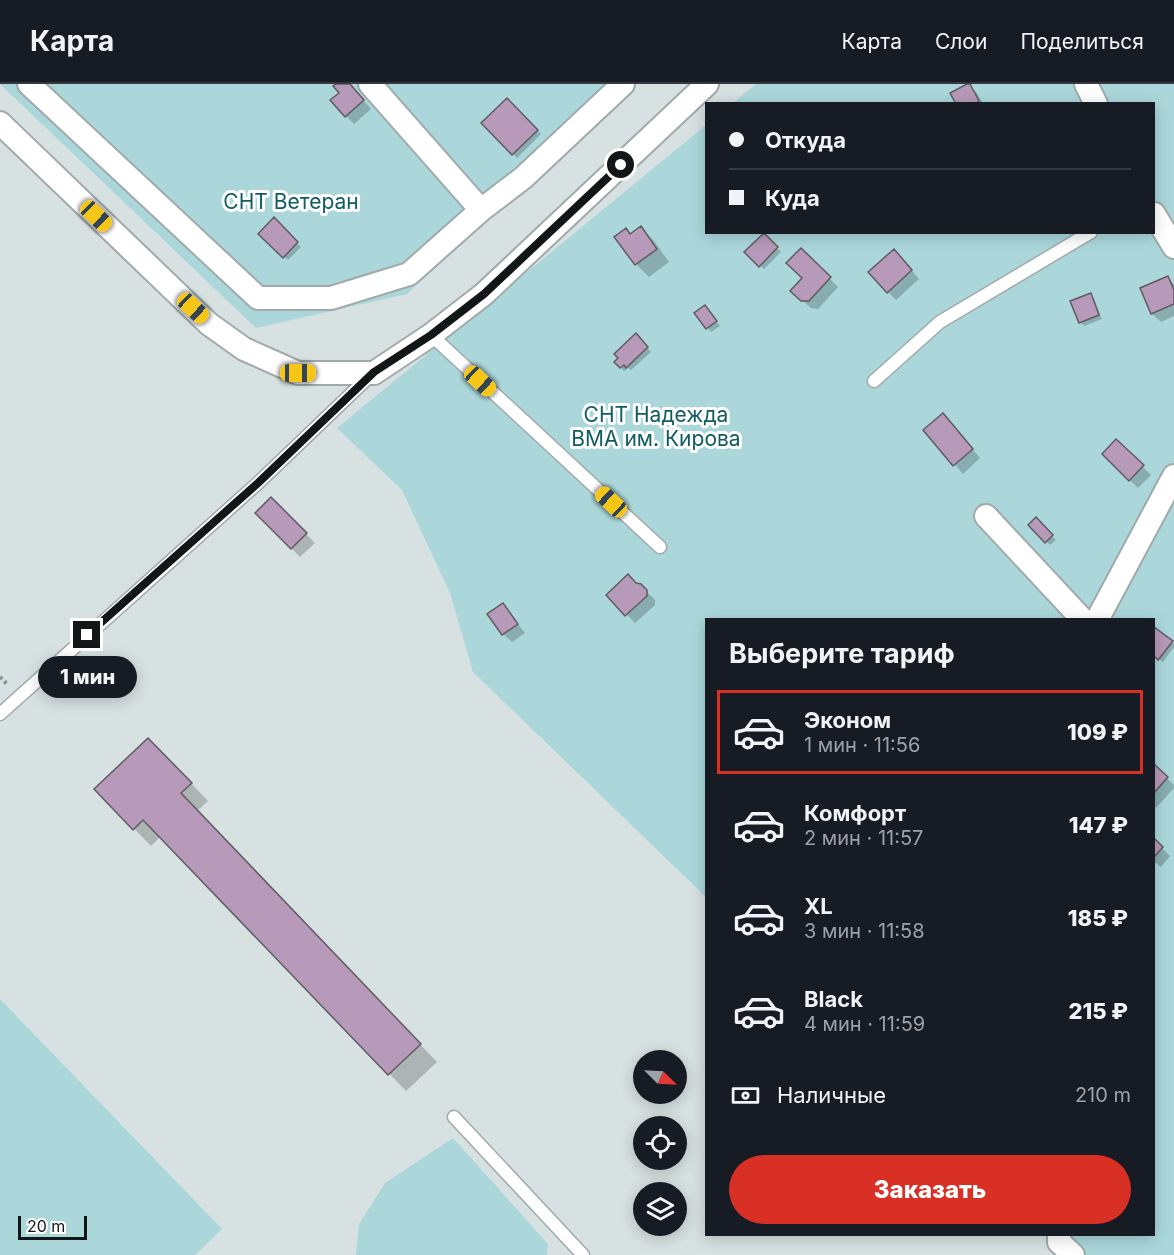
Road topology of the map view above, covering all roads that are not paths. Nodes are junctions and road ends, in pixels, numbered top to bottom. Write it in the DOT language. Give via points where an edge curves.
graph roads {
  1 [pos="29,84"];
  2 [pos="370,84"];
  3 [pos="623,84"];
  4 [pos="707,84"];
  5 [pos="1086,84"];
  6 [pos="1095,102"];
  7 [pos="0,123"];
  8 [pos="481,210"];
  9 [pos="1155,216"];
  10 [pos="1088,234"];
  11 [pos="1174,247"];
  12 [pos="431,335"];
  13 [pos="374,372"];
  14 [pos="874,381"];
  15 [pos="1174,476"];
  16 [pos="986,516"];
  17 [pos="660,548"];
  18 [pos="1081,618"];
  19 [pos="1098,618"];
  20 [pos="0,714"];
  21 [pos="454,1117"];
  22 [pos="1059,1236"];
  23 [pos="583,1255"];
  24 [pos="1072,1255"];
  1 -- 8 [label="street" via="258,297 331,298 409,274"];
  2 -- 8 [label="street"];
  3 -- 8 [label="street" via="523,178"];
  4 -- 12 [label="street" via="484,294"];
  5 -- 6 [label="street"];
  7 -- 13 [label="street" via="209,324 244,349 298,373"];
  9 -- 11 [label="street"];
  10 -- 14 [label="lane" via="940,322"];
  12 -- 13 [label="street"];
  12 -- 17 [label="lane"];
  13 -- 20 [label="lane" via="258,483"];
  15 -- 19 [label="street"];
  16 -- 18 [label="street"];
  21 -- 23 [label="lane"];
  22 -- 24 [label="street" via="1059,1242"];
}
